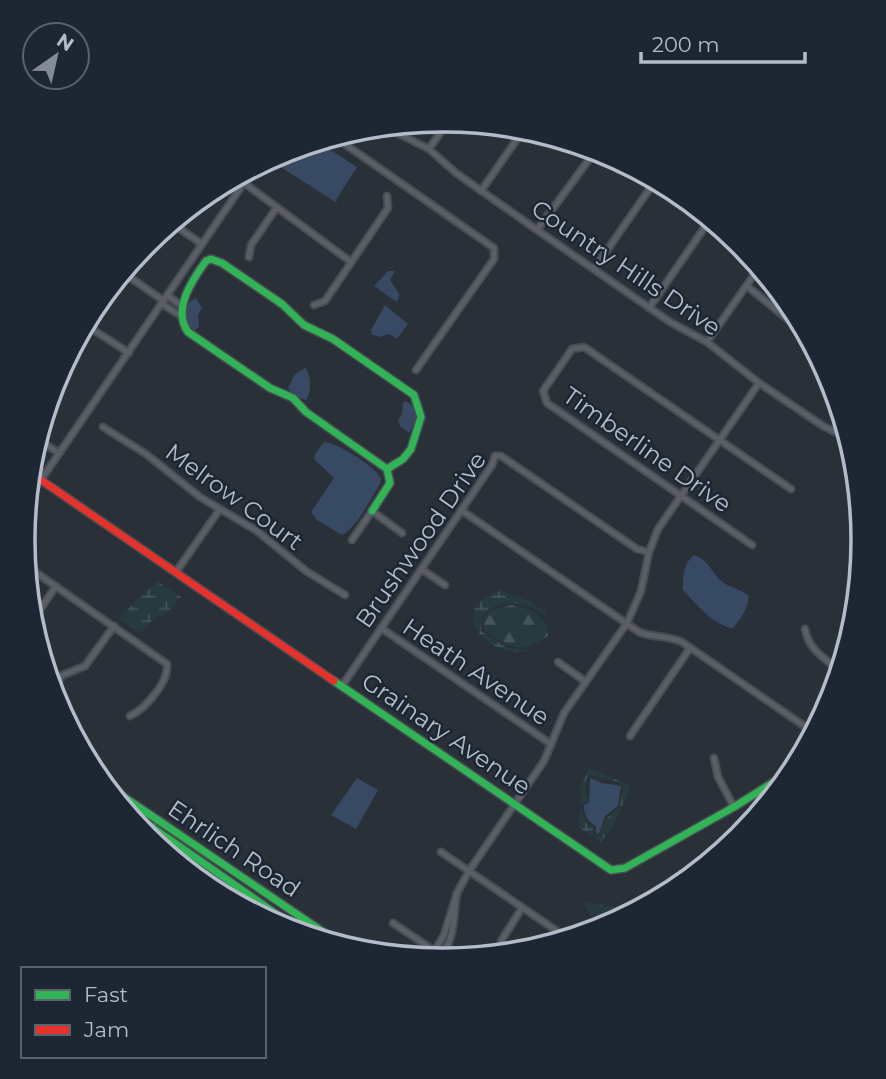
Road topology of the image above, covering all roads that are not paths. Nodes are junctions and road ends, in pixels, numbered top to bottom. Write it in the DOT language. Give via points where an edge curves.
graph roads {
  1 [pos="441,132"];
  2 [pos="399,134"];
  3 [pos="518,138"];
  4 [pos="344,143"];
  5 [pos="429,149"];
  6 [pos="589,159"];
  7 [pos="244,183"];
  8 [pos="650,188"];
  9 [pos="481,191"];
  10 [pos="387,196"];
  11 [pos="277,207"];
  12 [pos="705,227"];
  13 [pos="180,229"];
  14 [pos="537,230"];
  15 [pos="202,244"];
  16 [pos="249,257"];
  17 [pos="351,262"];
  18 [pos="594,269"];
  19 [pos="754,275"];
  20 [pos="130,277"];
  21 [pos="747,286"];
  22 [pos="165,300"];
  23 [pos="314,305"];
  24 [pos="182,306"];
  25 [pos="649,307"];
  26 [pos="181,316"];
  27 [pos="784,316"];
  28 [pos="93,330"];
  29 [pos="707,342"];
  30 [pos="129,352"];
  31 [pos="416,370"];
  32 [pos="759,383"];
  33 [pos="103,427"];
  34 [pos="837,433"];
  35 [pos="720,440"];
  36 [pos="47,445"];
  37 [pos="60,453"];
  38 [pos="387,469"];
  39 [pos="41,480"];
  40 [pos="38,484"];
  41 [pos="791,489"];
  42 [pos="681,496"];
  43 [pos="220,509"];
  44 [pos="461,510"];
  45 [pos="372,511"];
  46 [pos="402,533"];
  47 [pos="352,540"];
  48 [pos="752,545"];
  49 [pos="649,552"];
  50 [pos="421,569"];
  51 [pos="176,572"];
  52 [pos="37,573"];
  53 [pos="445,585"];
  54 [pos="56,586"];
  55 [pos="345,595"];
  56 [pos="41,608"];
  57 [pos="626,623"];
  58 [pos="114,626"];
  59 [pos="381,628"];
  60 [pos="805,629"];
  61 [pos="690,648"];
  62 [pos="558,662"];
  63 [pos="831,664"];
  64 [pos="60,679"];
  65 [pos="586,682"];
  66 [pos="342,686"];
  67 [pos="130,716"];
  68 [pos="805,727"];
  69 [pos="630,736"];
  70 [pos="551,744"];
  71 [pos="714,758"];
  72 [pos="769,785"];
  73 [pos="129,801"];
  74 [pos="515,804"];
  75 [pos="734,807"];
  76 [pos="158,820"];
  77 [pos="153,826"];
  78 [pos="159,832"];
  79 [pos="441,852"];
  80 [pos="469,871"];
  81 [pos="457,893"];
  82 [pos="264,906"];
  83 [pos="522,908"];
  84 [pos="393,923"];
  85 [pos="316,927"];
  86 [pos="557,931"];
  87 [pos="501,941"];
  88 [pos="424,947"];
  89 [pos="437,948"];
  90 [pos="446,948"];
  1 -- 5 [label="street"];
  2 -- 5 [label="street, Country Hills Drive"];
  3 -- 9 [label="street"];
  4 -- 31 [label="street" via="494,248 494,259"];
  5 -- 9 [label="street, Country Hills Drive"];
  6 -- 14 [label="street"];
  7 -- 11 [label="street"];
  7 -- 15 [label="street"];
  8 -- 18 [label="street"];
  9 -- 14 [label="street, Country Hills Drive"];
  10 -- 17 [label="street" via="388,208"];
  11 -- 16 [label="street" via="251,245"];
  11 -- 17 [label="street"];
  12 -- 25 [label="street"];
  13 -- 15 [label="street"];
  14 -- 18 [label="street, Country Hills Drive"];
  15 -- 22 [label="street"];
  17 -- 23 [label="street" via="325,301"];
  18 -- 25 [label="street, Country Hills Drive"];
  19 -- 21 [label="street"];
  20 -- 22 [label="street"];
  21 -- 27 [label="street"];
  21 -- 29 [label="street"];
  22 -- 24 [label="street"];
  22 -- 26 [label="street"];
  22 -- 30 [label="street"];
  24 -- 26 [label="street"];
  24 -- 38 [label="street" via="202,265 217,260 282,304 304,326 333,339 408,390 418,402 420,424 408,454"];
  25 -- 29 [label="street, Country Hills Drive"];
  26 -- 38 [label="street" via="188,332 270,388 293,398"];
  28 -- 30 [label="street"];
  29 -- 32 [label="street, Country Hills Drive"];
  30 -- 37 [label="street"];
  32 -- 34 [label="street, Country Hills Drive"];
  32 -- 35 [label="street"];
  33 -- 43 [label="street, Melrow Court"];
  35 -- 41 [label="street, Timberline Drive"];
  35 -- 42 [label="street"];
  35 -- 42 [label="street, Timberline Drive" via="584,347 572,349 543,391 547,403"];
  36 -- 37 [label="street"];
  37 -- 39 [label="street"];
  38 -- 45 [label="street" via="390,482"];
  39 -- 40 [label="street"];
  39 -- 51 [label="street, Grainary Avenue"];
  42 -- 48 [label="street, Timberline Drive"];
  42 -- 49 [label="street"];
  43 -- 51 [label="street"];
  43 -- 55 [label="street, Melrow Court"];
  44 -- 49 [label="street, Brushwood Drive" via="495,456 501,456 637,549"];
  44 -- 50 [label="street, Brushwood Drive"];
  44 -- 57 [label="street"];
  45 -- 46 [label="street"];
  45 -- 47 [label="street"];
  49 -- 57 [label="street" via="641,591"];
  50 -- 53 [label="street"];
  50 -- 59 [label="street, Brushwood Drive"];
  51 -- 66 [label="street, Grainary Avenue"];
  52 -- 54 [label="street"];
  54 -- 56 [label="street"];
  54 -- 58 [label="street"];
  57 -- 61 [label="street" via="646,635 673,638"];
  57 -- 65 [label="street"];
  58 -- 64 [label="street" via="85,666"];
  58 -- 67 [label="street" via="167,664 158,689 142,711"];
  59 -- 66 [label="street, Brushwood Drive"];
  59 -- 70 [label="street, Heath Avenue"];
  60 -- 63 [label="street" via="812,648"];
  61 -- 68 [label="street"];
  61 -- 69 [label="street"];
  62 -- 65 [label="street"];
  65 -- 70 [label="street" via="564,713"];
  66 -- 74 [label="street, Grainary Avenue"];
  70 -- 74 [label="street"];
  71 -- 75 [label="street"];
  72 -- 75 [label="street, Grainary Avenue"];
  73 -- 76 [label="street, Ehrlich Road"];
  74 -- 75 [label="street, Grainary Avenue" via="611,870 625,869"];
  74 -- 80 [label="street"];
  76 -- 77 [label="street"];
  76 -- 85 [label="street, Ehrlich Road"];
  78 -- 82 [label="street, Ehrlich Road"];
  79 -- 80 [label="street"];
  80 -- 81 [label="street"];
  80 -- 83 [label="street"];
  81 -- 89 [label="street"];
  81 -- 90 [label="street" via="455,927"];
  83 -- 86 [label="street"];
  83 -- 87 [label="street"];
  84 -- 88 [label="street"];
}
